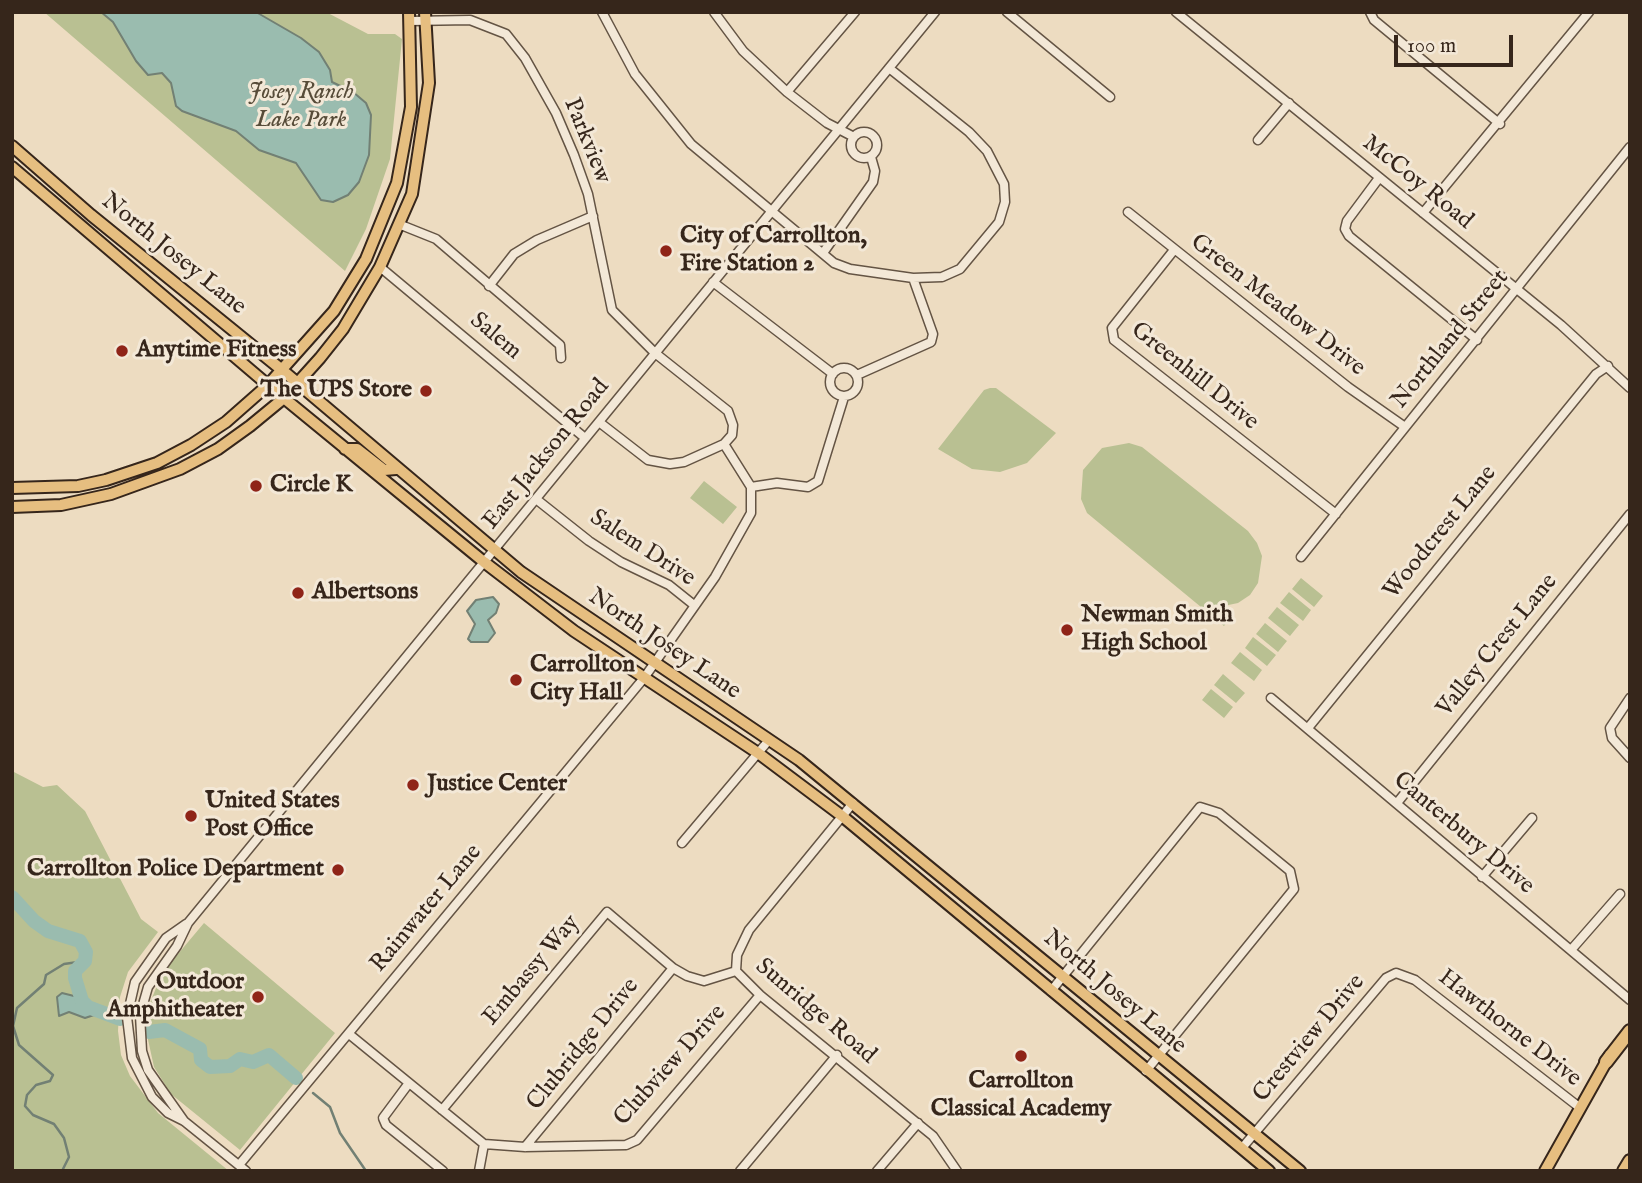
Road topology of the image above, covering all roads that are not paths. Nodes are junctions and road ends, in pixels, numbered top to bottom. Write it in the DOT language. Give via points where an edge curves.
graph roads {
  1 [pos="602,12"];
  2 [pos="714,12"];
  3 [pos="841,12"];
  4 [pos="935,12"];
  5 [pos="1007,12"];
  6 [pos="1177,12"];
  7 [pos="1370,12"];
  8 [pos="1590,12"];
  9 [pos="410,16"];
  10 [pos="426,16"];
  11 [pos="852,16"];
  12 [pos="889,68"];
  13 [pos="787,92"];
  14 [pos="1110,97"];
  15 [pos="1289,103"];
  16 [pos="1500,124"];
  17 [pos="839,128"];
  18 [pos="854,137"];
  19 [pos="1258,140"];
  20 [pos="12,145"];
  21 [pos="1630,147"];
  22 [pos="17,155"];
  23 [pos="871,157"];
  24 [pos="12,167"];
  25 [pos="1379,178"];
  26 [pos="771,212"];
  27 [pos="1129,212"];
  28 [pos="1423,214"];
  29 [pos="593,216"];
  30 [pos="401,225"];
  31 [pos="1174,250"];
  32 [pos="823,253"];
  33 [pos="366,259"];
  34 [pos="380,267"];
  35 [pos="913,278"];
  36 [pos="713,282"];
  37 [pos="489,286"];
  38 [pos="1517,290"];
  39 [pos="1477,340"];
  40 [pos="655,353"];
  41 [pos="561,358"];
  42 [pos="1608,366"];
  43 [pos="282,370"];
  44 [pos="833,374"];
  45 [pos="857,375"];
  46 [pos="296,384"];
  47 [pos="268,385"];
  48 [pos="1630,388"];
  49 [pos="845,397"];
  50 [pos="284,398"];
  51 [pos="599,422"];
  52 [pos="1405,427"];
  53 [pos="585,438"];
  54 [pos="724,444"];
  55 [pos="345,449"];
  56 [pos="396,468"];
  57 [pos="386,483"];
  58 [pos="751,487"];
  59 [pos="14,488"];
  60 [pos="432,499"];
  61 [pos="536,499"];
  62 [pos="12,507"];
  63 [pos="1336,513"];
  64 [pos="1630,514"];
  65 [pos="494,550"];
  66 [pos="1301,556"];
  67 [pos="484,562"];
  68 [pos="694,605"];
  69 [pos="653,663"];
  70 [pos="643,678"];
  71 [pos="1271,698"];
  72 [pos="1630,698"];
  73 [pos="1308,728"];
  74 [pos="769,740"];
  75 [pos="758,753"];
  76 [pos="1630,758"];
  77 [pos="853,803"];
  78 [pos="1396,803"];
  79 [pos="842,816"];
  80 [pos="1532,818"];
  81 [pos="682,843"];
  82 [pos="1482,877"];
  83 [pos="1620,894"];
  84 [pos="188,923"];
  85 [pos="1571,950"];
  86 [pos="673,968"];
  87 [pos="736,971"];
  88 [pos="1062,976"];
  89 [pos="1415,980"];
  90 [pos="1051,991"];
  91 [pos="760,995"];
  92 [pos="1630,1000"];
  93 [pos="1630,1023"];
  94 [pos="1630,1031"];
  95 [pos="349,1034"];
  96 [pos="837,1055"];
  97 [pos="1157,1056"];
  98 [pos="1606,1062"];
  99 [pos="1146,1070"];
  100 [pos="409,1083"];
  101 [pos="1579,1107"];
  102 [pos="442,1110"];
  103 [pos="184,1121"];
  104 [pos="918,1123"];
  105 [pos="1253,1135"];
  106 [pos="484,1144"];
  107 [pos="525,1147"];
  108 [pos="1242,1148"];
  109 [pos="1630,1161"];
  110 [pos="243,1168"];
  111 [pos="443,1171"];
  112 [pos="479,1171"];
  113 [pos="740,1171"];
  114 [pos="877,1171"];
  115 [pos="957,1171"];
  116 [pos="1269,1171"];
  117 [pos="1300,1171"];
  118 [pos="1545,1171"];
  119 [pos="1624,1171"];
  1 -- 26 [label="street" via="635,74 670,120 691,144"];
  2 -- 13 [label="street" via="743,51"];
  3 -- 11 [label="street"];
  4 -- 12 [label="street, East Jackson Road"];
  5 -- 14 [label="street"];
  6 -- 15 [label="street, McCoy Road"];
  7 -- 16 [label="street"];
  8 -- 16 [label="street"];
  9 -- 10 [label="street, Parkview"];
  9 -- 33 [label="main road" via="411,107 406,143 397,183"];
  10 -- 29 [label="street, Parkview" via="470,20 506,34 556,113 575,155"];
  10 -- 30 [label="main road" via="429,83 424,129"];
  11 -- 13 [label="street"];
  12 -- 17 [label="street, East Jackson Road"];
  12 -- 35 [label="street" via="969,132 987,151 1004,184 999,222 960,269"];
  13 -- 17 [label="street" via="827,124"];
  15 -- 19 [label="street"];
  15 -- 25 [label="street, McCoy Road"];
  16 -- 28 [label="street"];
  17 -- 18 [label="street"];
  17 -- 26 [label="street, East Jackson Road"];
  18 -- 23 [label="street" via="854,154 862,159"];
  18 -- 23 [label="street" via="865,132 873,135 878,146"];
  20 -- 22 [label="main road, North Josey Lane"];
  21 -- 38 [label="street, Northland Street"];
  22 -- 43 [label="main road, North Josey Lane"];
  23 -- 32 [label="street" via="873,182"];
  24 -- 47 [label="main road, North Josey Lane"];
  25 -- 28 [label="street, McCoy Road"];
  25 -- 39 [label="street" via="1347,221 1349,236"];
  26 -- 32 [label="street"];
  26 -- 36 [label="street, East Jackson Road"];
  27 -- 31 [label="street, Green Meadow Drive"];
  28 -- 38 [label="street, McCoy Road"];
  29 -- 37 [label="street" via="514,254"];
  29 -- 40 [label="street, Parkview" via="612,310"];
  30 -- 34 [label="main road"];
  30 -- 37 [label="street" via="436,239"];
  31 -- 52 [label="street, Green Meadow Drive"];
  31 -- 63 [label="street, Greenhill Drive" via="1112,328 1114,340"];
  32 -- 35 [label="street" via="850,269"];
  33 -- 34 [label="main road"];
  33 -- 43 [label="main road" via="334,311"];
  34 -- 46 [label="main road" via="343,329"];
  34 -- 53 [label="street, Salem"];
  35 -- 45 [label="street" via="933,334 931,342"];
  36 -- 40 [label="street, East Jackson Road"];
  36 -- 44 [label="street"];
  37 -- 41 [label="street" via="560,345"];
  38 -- 39 [label="street, Northland Street"];
  38 -- 42 [label="street, McCoy Road"];
  39 -- 52 [label="street, Northland Street"];
  40 -- 51 [label="street, East Jackson Road"];
  40 -- 54 [label="street, Parkview" via="728,411 732,435"];
  42 -- 48 [label="street, McCoy Road"];
  42 -- 73 [label="street, Woodcrest Lane" via="1596,374"];
  43 -- 46 [label="main road, North Josey Lane"];
  43 -- 47 [label="main road"];
  44 -- 45 [label="street" via="845,368"];
  44 -- 49 [label="street" via="833,391"];
  45 -- 49 [label="street" via="858,387"];
  46 -- 50 [label="main road"];
  46 -- 56 [label="main road, North Josey Lane"];
  47 -- 50 [label="main road, North Josey Lane"];
  47 -- 59 [label="main road" via="226,422 157,463 78,486"];
  49 -- 58 [label="street" via="818,481 808,487 777,483"];
  50 -- 55 [label="main road, North Josey Lane"];
  50 -- 62 [label="main road" via="219,449 180,469 111,494 61,505"];
  51 -- 53 [label="street, East Jackson Road"];
  51 -- 54 [label="street" via="648,460 659,462 684,462"];
  52 -- 63 [label="street, Northland Street"];
  53 -- 61 [label="street, East Jackson Road"];
  54 -- 58 [label="street"];
  55 -- 56 [label="main road" via="357,449 384,470"];
  55 -- 57 [label="main road, North Josey Lane"];
  56 -- 60 [label="main road, North Josey Lane"];
  57 -- 60 [label="main road" via="402,483 424,499"];
  57 -- 67 [label="main road, North Josey Lane"];
  58 -- 68 [label="street, Rainwater Lane" via="751,513 744,528"];
  60 -- 65 [label="main road, North Josey Lane"];
  61 -- 65 [label="street, East Jackson Road"];
  61 -- 68 [label="street, Salem Drive" via="599,548 669,585"];
  63 -- 66 [label="street, Northland Street"];
  64 -- 78 [label="street, Valley Crest Lane"];
  65 -- 67 [label="street, East Jackson Road"];
  65 -- 69 [label="main road, North Josey Lane" via="537,585"];
  67 -- 70 [label="main road, North Josey Lane"];
  67 -- 84 [label="street, East Jackson Road"];
  68 -- 69 [label="street, Rainwater Lane"];
  69 -- 70 [label="street, Rainwater Lane"];
  69 -- 74 [label="main road, North Josey Lane"];
  70 -- 75 [label="main road, North Josey Lane"];
  70 -- 95 [label="street, Rainwater Lane"];
  71 -- 73 [label="street, Canterbury Drive"];
  72 -- 76 [label="street" via="1610,728 1612,738"];
  73 -- 78 [label="street, Canterbury Drive"];
  74 -- 75 [label="street"];
  74 -- 77 [label="main road, North Josey Lane"];
  75 -- 79 [label="main road, North Josey Lane"];
  75 -- 81 [label="street"];
  77 -- 79 [label="street, Sunridge Road"];
  77 -- 88 [label="main road, North Josey Lane"];
  78 -- 82 [label="street, Canterbury Drive"];
  79 -- 87 [label="street, Sunridge Road" via="749,930 737,955"];
  79 -- 90 [label="main road, North Josey Lane"];
  80 -- 82 [label="street"];
  82 -- 85 [label="street, Canterbury Drive"];
  83 -- 85 [label="street"];
  84 -- 103 [label="street, East Jackson Road" via="148,987 140,1016 148,1070"];
  84 -- 103 [label="street, East Jackson Road" via="166,938 145,964 135,982 127,1017 132,1058 140,1077 152,1097"];
  85 -- 92 [label="street, Canterbury Drive"];
  86 -- 87 [label="street, Embassy Way" via="704,981"];
  86 -- 102 [label="street, Embassy Way" via="607,912"];
  86 -- 107 [label="street, Clubridge Drive"];
  87 -- 91 [label="street, Sunridge Road"];
  88 -- 90 [label="street"];
  88 -- 97 [label="main road, North Josey Lane"];
  88 -- 97 [label="street" via="1200,807 1219,813 1290,872 1294,889"];
  89 -- 101 [label="street, Hawthorne Drive"];
  89 -- 105 [label="street, Crestview Drive" via="1396,973 1386,978"];
  90 -- 99 [label="main road, North Josey Lane"];
  91 -- 96 [label="street, Sunridge Road"];
  91 -- 107 [label="street, Clubview Drive" via="637,1140 626,1145"];
  93 -- 98 [label="main road"];
  94 -- 98 [label="highway"];
  95 -- 100 [label="street"];
  95 -- 110 [label="street, Rainwater Lane"];
  96 -- 104 [label="street, Sunridge Road"];
  96 -- 113 [label="street"];
  97 -- 99 [label="street"];
  97 -- 105 [label="main road, North Josey Lane"];
  98 -- 101 [label="main road"];
  99 -- 108 [label="main road, North Josey Lane"];
  100 -- 102 [label="street"];
  100 -- 111 [label="street" via="383,1118"];
  101 -- 118 [label="main road"];
  102 -- 106 [label="street"];
  103 -- 110 [label="street, East Jackson Road"];
  104 -- 114 [label="street"];
  104 -- 115 [label="street, Sunridge Road" via="942,1145"];
  105 -- 108 [label="street, Crestview Drive"];
  105 -- 117 [label="main road, North Josey Lane"];
  106 -- 107 [label="street, Clubview Drive"];
  106 -- 112 [label="street"];
  108 -- 116 [label="main road, North Josey Lane"];
  109 -- 119 [label="highway"];
}
